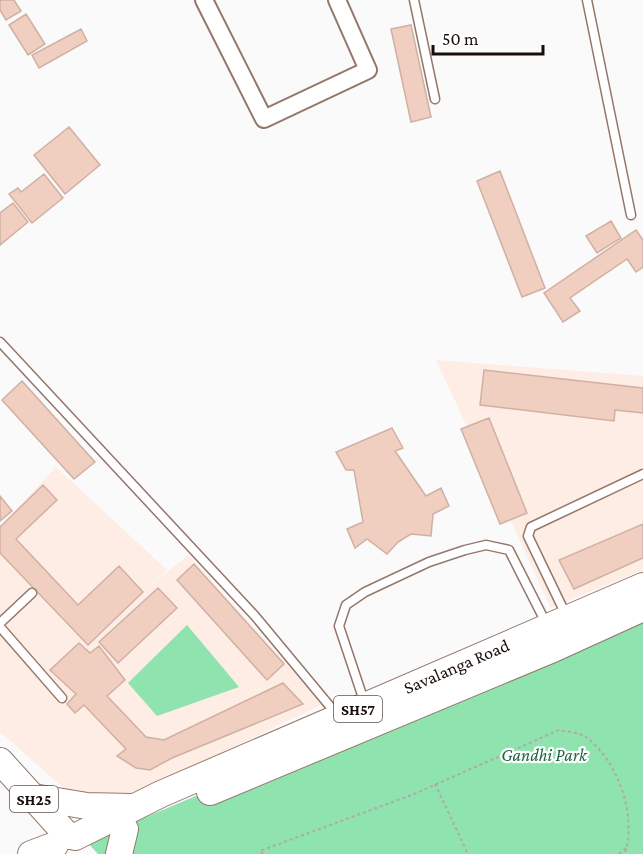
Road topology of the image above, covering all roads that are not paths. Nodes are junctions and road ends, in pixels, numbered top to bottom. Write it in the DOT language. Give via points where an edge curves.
graph roads {
  1 [pos="204,0"];
  2 [pos="337,0"];
  3 [pos="414,0"];
  4 [pos="586,0"];
  5 [pos="435,99"];
  6 [pos="631,215"];
  7 [pos="0,342"];
  8 [pos="643,474"];
  9 [pos="643,586"];
  10 [pos="32,593"];
  11 [pos="643,608"];
  12 [pos="558,624"];
  13 [pos="0,625"];
  14 [pos="62,698"];
  15 [pos="357,720"];
  16 [pos="0,761"];
  17 [pos="0,780"];
  18 [pos="33,797"];
  19 [pos="130,818"];
  20 [pos="71,847"];
  21 [pos="31,854"];
  22 [pos="119,854"];
  1 -- 2 [label="street" via="264,119 368,70"];
  3 -- 5 [label="lane"];
  4 -- 6 [label="lane"];
  7 -- 15 [label="lane"];
  8 -- 12 [label="lane" via="531,527 528,536"];
  9 -- 12 [label="main road, Savalanga Road / SH57"];
  10 -- 13 [label="lane"];
  11 -- 15 [label="main road, Savalanga Road / SH57" via="553,649"];
  12 -- 15 [label="main road, Savalanga Road / SH57"];
  12 -- 15 [label="lane" via="509,550 486,545 429,562 365,592 346,605 339,626"];
  13 -- 14 [label="lane"];
  15 -- 19 [label="main road, Savalanga Road / SH57"];
  16 -- 18 [label="main road, SH25"];
  17 -- 20 [label="main road, SH25"];
  18 -- 19 [label="main road"];
  18 -- 20 [label="main road, SH25"];
  19 -- 20 [label="main road, Savalanga Road / SH57"];
  19 -- 22 [label="main road"];
  20 -- 21 [label="main road, Savalanga Road / SH57"];
}
